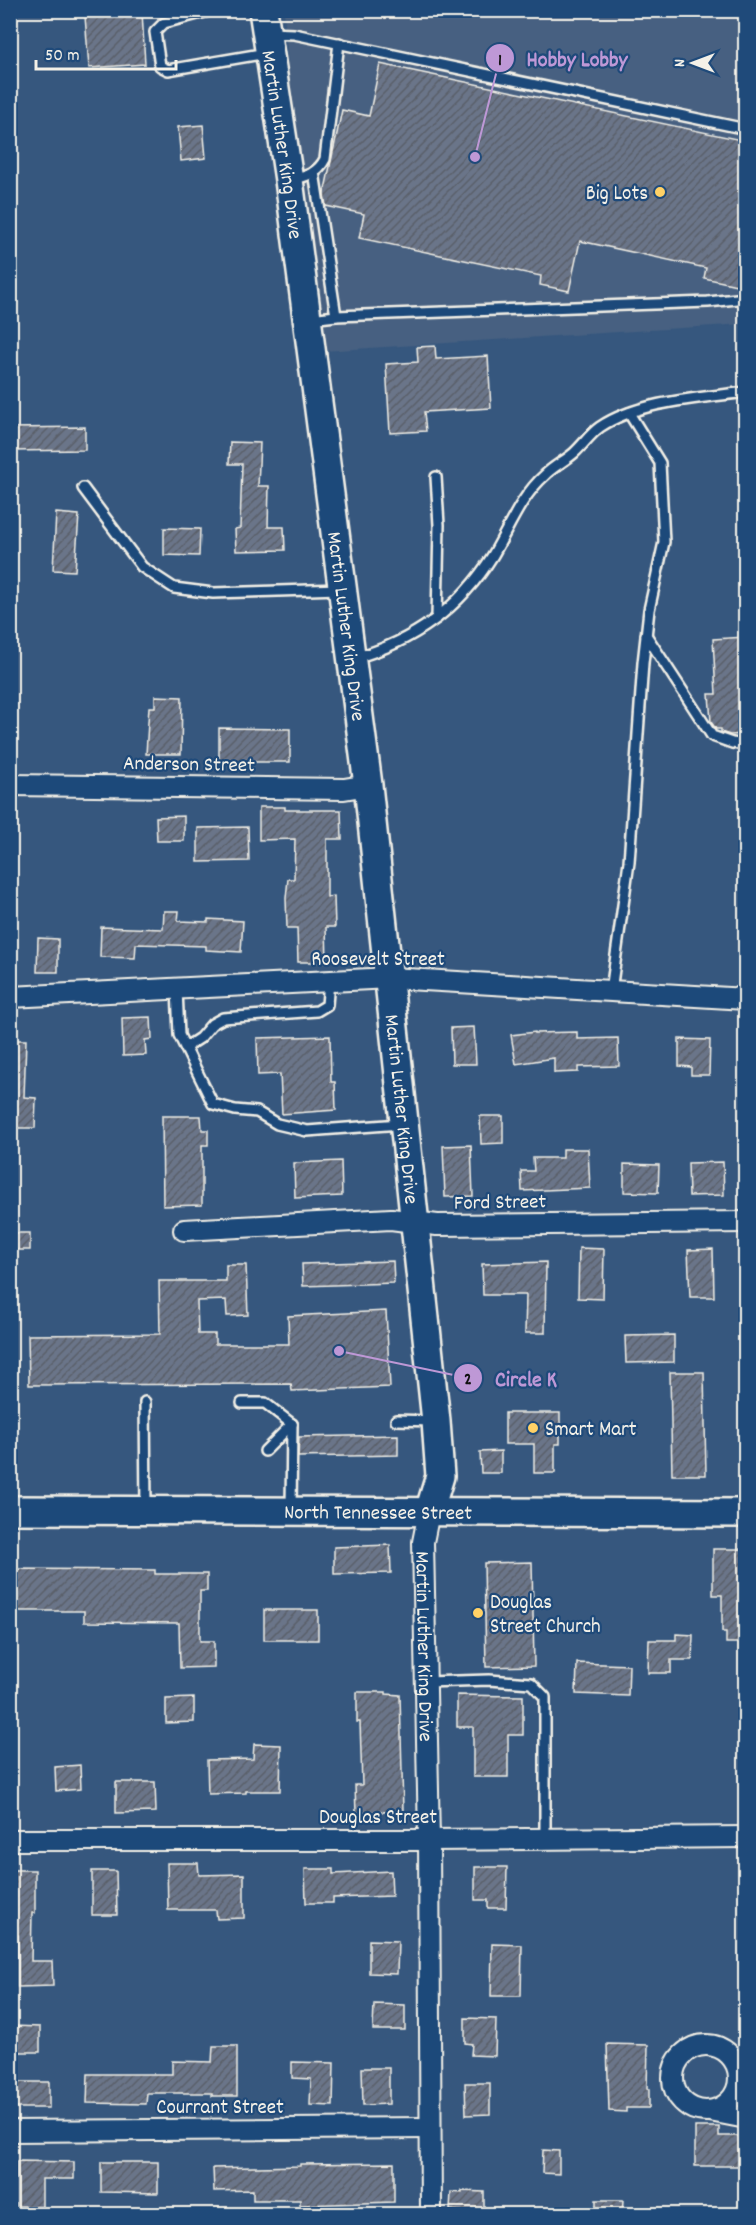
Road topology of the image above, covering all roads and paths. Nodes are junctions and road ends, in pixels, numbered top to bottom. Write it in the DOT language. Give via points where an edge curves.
graph roads {
  1 [pos="213,10"];
  2 [pos="266,32"];
  3 [pos="339,43"];
  4 [pos="746,129"];
  5 [pos="301,176"];
  6 [pos="746,298"];
  7 [pos="336,316"];
  8 [pos="307,319"];
  9 [pos="746,392"];
  10 [pos="629,413"];
  11 [pos="436,477"];
  12 [pos="83,488"];
  13 [pos="342,589"];
  14 [pos="437,618"];
  15 [pos="646,635"];
  16 [pos="352,659"];
  17 [pos="746,745"];
  18 [pos="10,785"];
  19 [pos="368,785"];
  20 [pos="390,978"];
  21 [pos="329,981"];
  22 [pos="177,989"];
  23 [pos="611,992"];
  24 [pos="10,997"];
  25 [pos="746,999"];
  26 [pos="186,1047"];
  27 [pos="405,1124"];
  28 [pos="416,1222"];
  29 [pos="746,1222"];
  30 [pos="184,1230"];
  31 [pos="145,1402"];
  32 [pos="242,1403"];
  33 [pos="396,1420"];
  34 [pos="436,1421"];
  35 [pos="292,1424"];
  36 [pos="266,1452"];
  37 [pos="10,1510"];
  38 [pos="146,1511"];
  39 [pos="291,1512"];
  40 [pos="429,1512"];
  41 [pos="746,1513"];
  42 [pos="426,1682"];
  43 [pos="746,1837"];
  44 [pos="545,1838"];
  45 [pos="10,1840"];
  46 [pos="429,1840"];
  47 [pos="726,2051"];
  48 [pos="746,2059"];
  49 [pos="710,2111"];
  50 [pos="746,2118"];
  51 [pos="430,2128"];
  52 [pos="10,2132"];
  53 [pos="431,2214"];
  1 -- 2 [label="lane" via="164,23 155,32 160,66 168,70"];
  2 -- 3 [label="lane"];
  2 -- 5 [label="street, Martin Luther King Drive"];
  3 -- 4 [label="lane"];
  3 -- 5 [label="lane" via="325,159 320,169"];
  5 -- 7 [label="lane"];
  5 -- 8 [label="street, Martin Luther King Drive"];
  6 -- 7 [label="lane"];
  7 -- 8 [label="lane"];
  8 -- 13 [label="street, Martin Luther King Drive"];
  9 -- 10 [label="lane" via="678,401"];
  10 -- 14 [label="lane" via="600,428 544,475 519,507 493,556 467,592"];
  10 -- 15 [label="lane" via="660,463 664,542"];
  11 -- 14 [label="lane"];
  12 -- 13 [label="lane" via="142,567 174,588 213,593"];
  13 -- 16 [label="street, Martin Luther King Drive"];
  14 -- 16 [label="lane" via="429,626"];
  15 -- 17 [label="lane" via="712,736"];
  15 -- 23 [label="lane" via="629,862"];
  16 -- 19 [label="street, Martin Luther King Drive"];
  18 -- 19 [label="street, Anderson Street" via="344,789"];
  19 -- 20 [label="street, Martin Luther King Drive"];
  20 -- 21 [label="street, Roosevelt Street"];
  20 -- 23 [label="street, Roosevelt Street"];
  20 -- 27 [label="street, Martin Luther King Drive"];
  21 -- 22 [label="street, Roosevelt Street"];
  21 -- 26 [label="lane" via="327,1005 317,1011 223,1018"];
  22 -- 24 [label="street, Roosevelt Street"];
  22 -- 26 [label="lane" via="179,1035"];
  23 -- 25 [label="street, Roosevelt Street"];
  26 -- 27 [label="lane" via="213,1104 257,1112 277,1124 308,1131"];
  27 -- 28 [label="street, Martin Luther King Drive"];
  28 -- 29 [label="street, Ford Street"];
  28 -- 30 [label="street, Ford Street" via="391,1218"];
  28 -- 34 [label="street, Martin Luther King Drive"];
  31 -- 38 [label="lane"];
  32 -- 35 [label="lane" via="264,1403"];
  33 -- 34 [label="lane"];
  34 -- 40 [label="street, Martin Luther King Drive" via="440,1476"];
  35 -- 36 [label="lane"];
  35 -- 39 [label="lane"];
  37 -- 38 [label="street, North Tennessee Street"];
  38 -- 39 [label="street, North Tennessee Street"];
  39 -- 40 [label="street, North Tennessee Street"];
  40 -- 41 [label="street, North Tennessee Street"];
  40 -- 42 [label="street, Martin Luther King Drive" via="423,1542"];
  42 -- 44 [label="lane" via="531,1683 545,1696"];
  42 -- 46 [label="street, Martin Luther King Drive"];
  43 -- 44 [label="street, Douglas Street"];
  44 -- 46 [label="street, Douglas Street"];
  45 -- 46 [label="street, Douglas Street"];
  46 -- 51 [label="street, Martin Luther King Drive"];
  47 -- 48 [label="street"];
  47 -- 49 [label="street" via="734,2061 738,2086 722,2107"];
  47 -- 49 [label="street" via="701,2045 689,2049 674,2069 673,2082 681,2099 697,2110"];
  49 -- 50 [label="street"];
  51 -- 52 [label="street, Courrant Street"];
  51 -- 53 [label="street, Martin Luther King Drive"];
}
